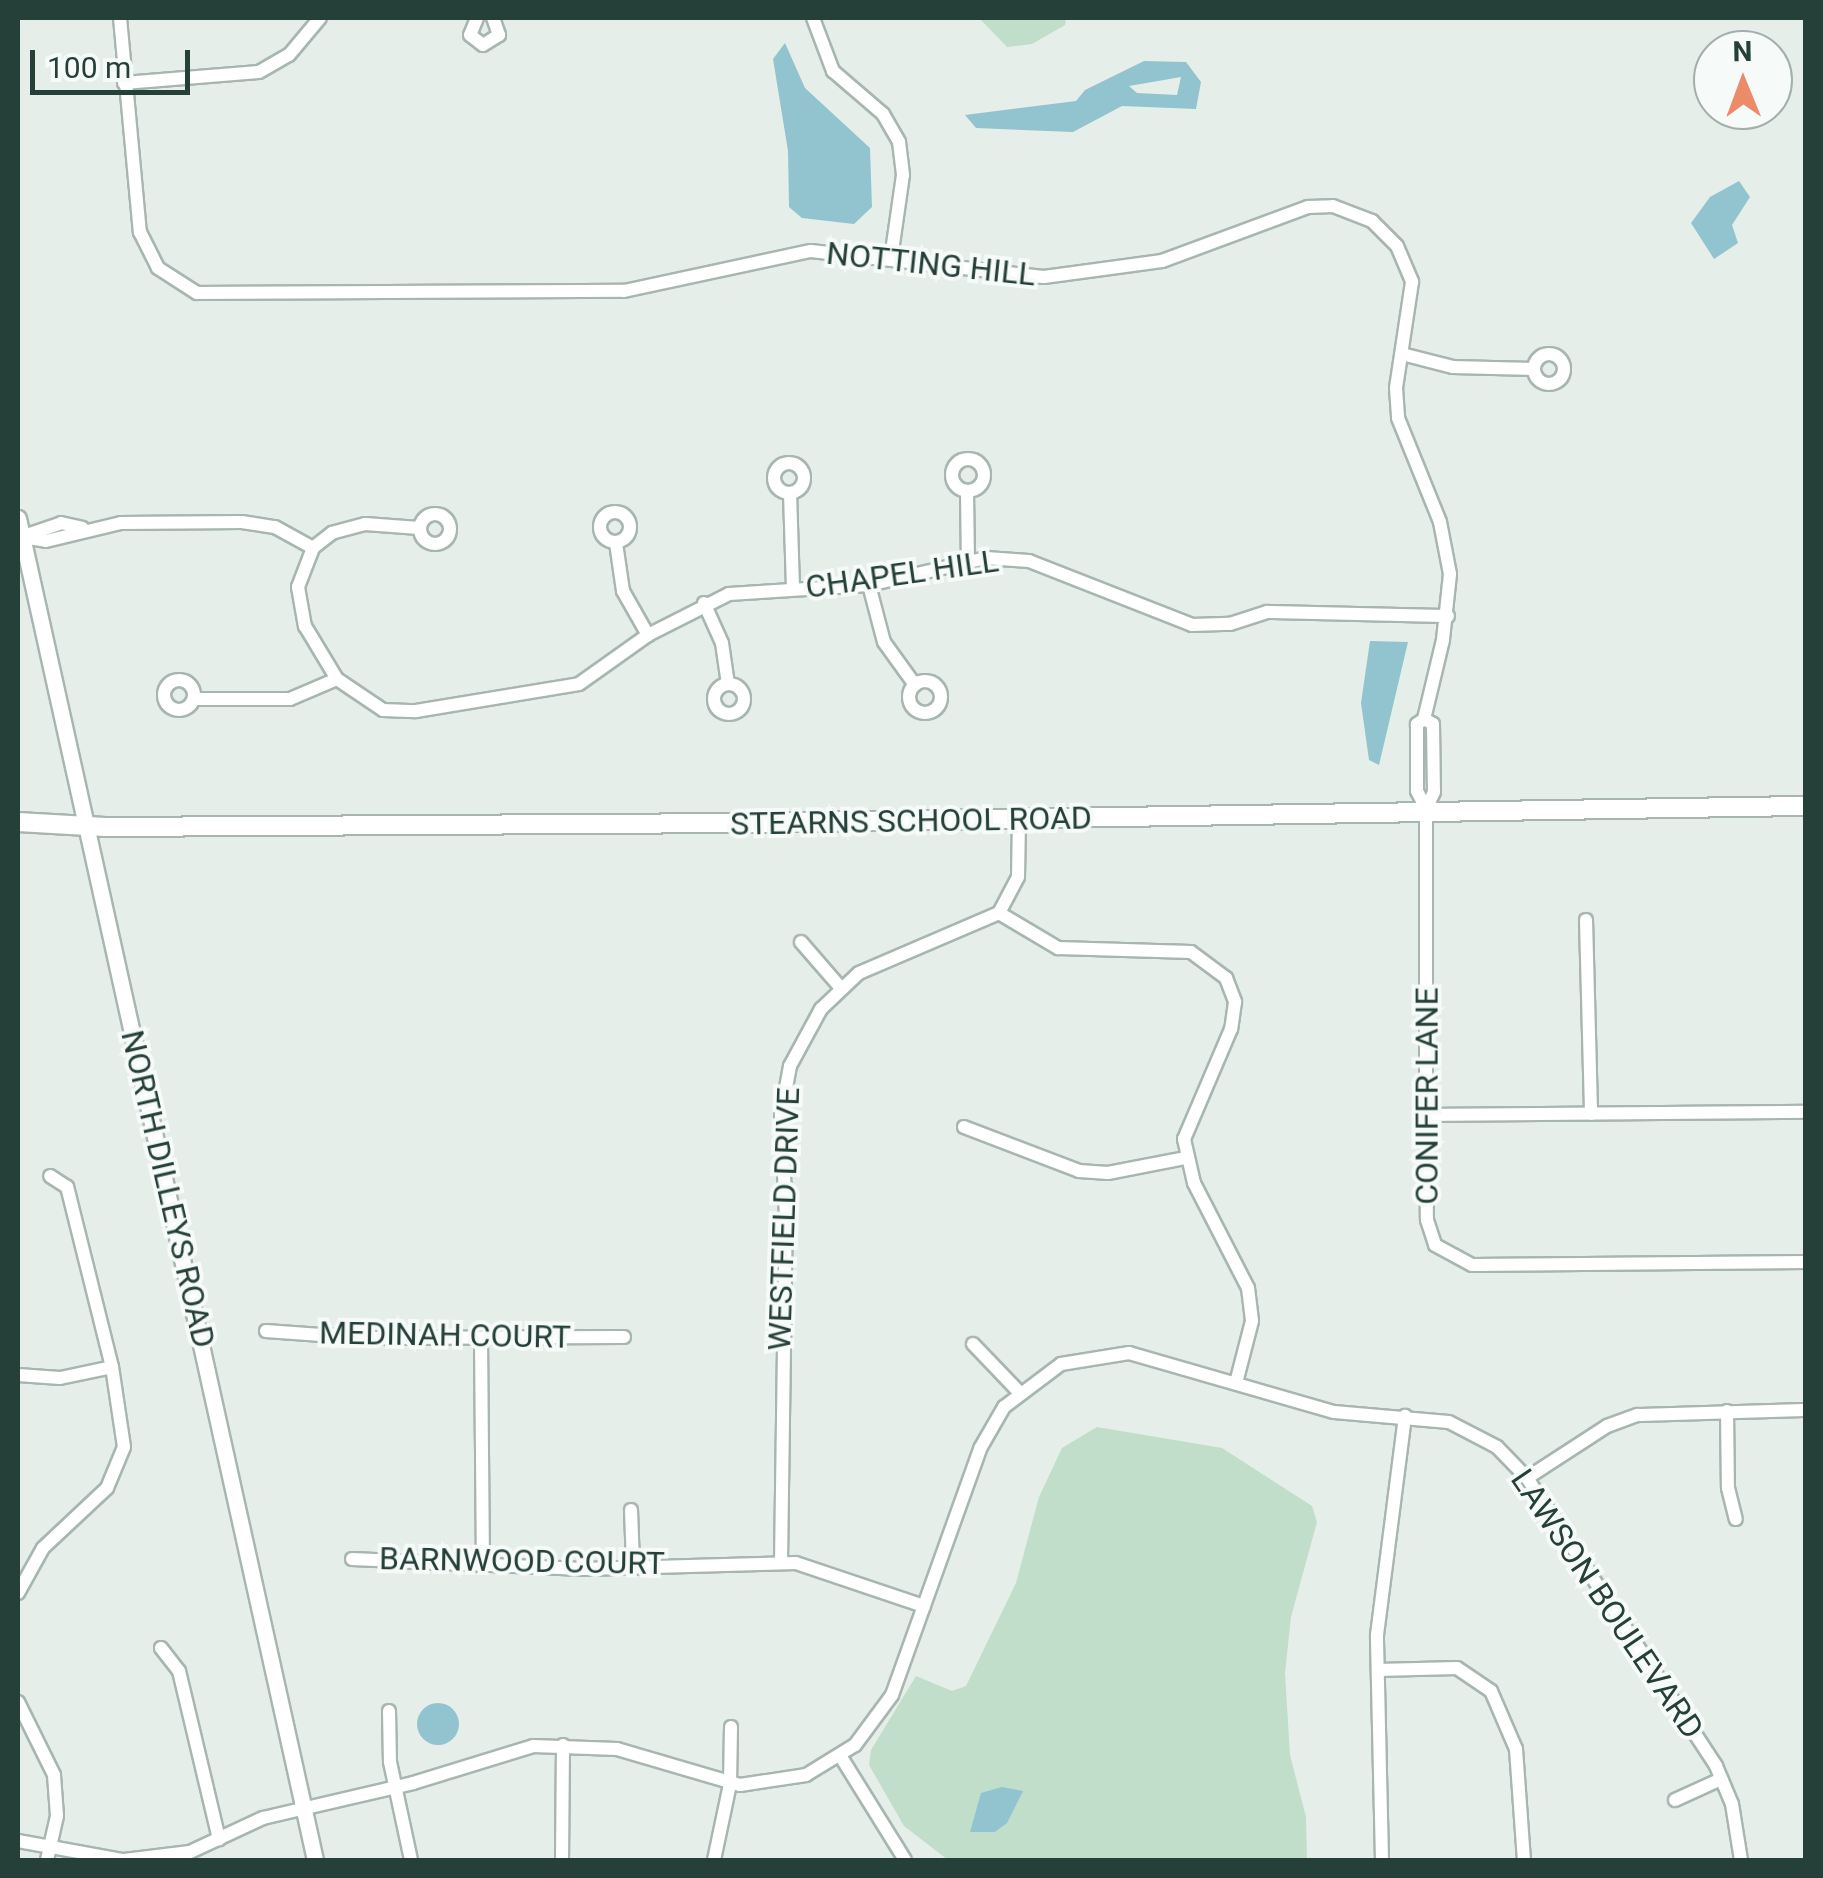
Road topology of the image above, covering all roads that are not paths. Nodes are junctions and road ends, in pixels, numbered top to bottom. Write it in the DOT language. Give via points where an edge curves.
graph roads {
  1 [pos="120,18"];
  2 [pos="320,18"];
  3 [pos="476,18"];
  4 [pos="493,18"];
  5 [pos="813,18"];
  6 [pos="124,84"];
  7 [pos="892,258"];
  8 [pos="1402,354"];
  9 [pos="1534,369"];
  10 [pos="967,492"];
  11 [pos="790,493"];
  12 [pos="18,518"];
  13 [pos="420,528"];
  14 [pos="22,537"];
  15 [pos="616,543"];
  16 [pos="314,548"];
  17 [pos="968,560"];
  18 [pos="869,585"];
  19 [pos="793,589"];
  20 [pos="704,603"];
  21 [pos="1448,616"];
  22 [pos="648,635"];
  23 [pos="337,679"];
  24 [pos="728,684"];
  25 [pos="915,686"];
  26 [pos="194,699"];
  27 [pos="1806,806"];
  28 [pos="1426,809"];
  29 [pos="1019,820"];
  30 [pos="18,822"];
  31 [pos="86,827"];
  32 [pos="999,913"];
  33 [pos="1586,920"];
  34 [pos="801,942"];
  35 [pos="840,987"];
  36 [pos="1806,1112"];
  37 [pos="1591,1114"];
  38 [pos="1426,1115"];
  39 [pos="964,1128"];
  40 [pos="1185,1158"];
  41 [pos="50,1176"];
  42 [pos="1806,1262"];
  43 [pos="266,1331"];
  44 [pos="624,1336"];
  45 [pos="482,1338"];
  46 [pos="973,1344"];
  47 [pos="112,1367"];
  48 [pos="18,1375"];
  49 [pos="1236,1383"];
  50 [pos="1018,1391"];
  51 [pos="1806,1410"];
  52 [pos="1728,1411"];
  53 [pos="1406,1416"];
  54 [pos="1526,1478"];
  55 [pos="631,1510"];
  56 [pos="1736,1519"];
  57 [pos="352,1559"];
  58 [pos="483,1561"];
  59 [pos="782,1562"];
  60 [pos="633,1564"];
  61 [pos="18,1593"];
  62 [pos="924,1606"];
  63 [pos="160,1648"];
  64 [pos="1378,1670"];
  65 [pos="18,1702"];
  66 [pos="388,1711"];
  67 [pos="731,1728"];
  68 [pos="563,1745"];
  69 [pos="841,1757"];
  70 [pos="1721,1778"];
  71 [pos="730,1784"];
  72 [pos="394,1788"];
  73 [pos="1675,1800"];
  74 [pos="303,1808"];
  75 [pos="218,1840"];
  76 [pos="18,1841"];
  77 [pos="49,1855"];
  78 [pos="124,1860"];
  79 [pos="315,1860"];
  80 [pos="411,1860"];
  81 [pos="562,1860"];
  82 [pos="714,1860"];
  83 [pos="905,1860"];
  84 [pos="1382,1860"];
  85 [pos="1524,1860"];
  86 [pos="1741,1860"];
  1 -- 6 [label="street, NOTTING HILL"];
  2 -- 6 [label="street" via="289,55 260,72"];
  3 -- 4 [label="street" via="470,36 484,46 499,35"];
  5 -- 7 [label="street" via="833,71 883,114 899,142 903,174"];
  6 -- 7 [label="street, NOTTING HILL" via="143,242 167,277 197,293 616,292 795,253"];
  7 -- 8 [label="street, NOTTING HILL" via="1047,277 1162,261 1296,209 1333,206 1372,221 1403,256 1413,306"];
  8 -- 9 [label="street" via="1453,367"];
  8 -- 21 [label="street, NOTTING HILL" via="1398,418 1444,536"];
  10 -- 17 [label="street"];
  11 -- 19 [label="street"];
  12 -- 14 [label="street, NORTH DILLEYS ROAD"];
  13 -- 16 [label="street" via="355,525"];
  14 -- 16 [label="street" via="62,523 82,528 242,522 274,528"];
  14 -- 31 [label="street, NORTH DILLEYS ROAD"];
  15 -- 22 [label="street" via="623,591"];
  16 -- 23 [label="street, CHAPEL HILL" via="300,578 299,606"];
  17 -- 18 [label="street, CHAPEL HILL"];
  17 -- 21 [label="street, CHAPEL HILL" via="1029,561 1192,625 1230,624 1267,612"];
  18 -- 19 [label="street, CHAPEL HILL"];
  18 -- 25 [label="street" via="884,642"];
  19 -- 20 [label="street, CHAPEL HILL" via="740,592"];
  20 -- 22 [label="street, CHAPEL HILL"];
  20 -- 24 [label="street" via="722,643"];
  21 -- 28 [label="street, NOTTING HILL" via="1424,719 1417,724 1417,791"];
  22 -- 23 [label="street, CHAPEL HILL" via="579,684 416,711 374,707"];
  23 -- 26 [label="street" via="290,699"];
  27 -- 28 [label="main road, STEARNS SCHOOL ROAD"];
  28 -- 29 [label="main road, STEARNS SCHOOL ROAD"];
  28 -- 38 [label="street, CONIFER LANE"];
  29 -- 31 [label="main road, STEARNS SCHOOL ROAD"];
  29 -- 32 [label="street" via="1018,877"];
  30 -- 31 [label="main road, STEARNS SCHOOL ROAD"];
  31 -- 74 [label="street, NORTH DILLEYS ROAD"];
  32 -- 35 [label="street, WESTFIELD DRIVE" via="982,925 893,954"];
  32 -- 40 [label="street" via="1058,948 1191,952 1222,972 1234,1016 1188,1118"];
  33 -- 37 [label="street"];
  34 -- 35 [label="street"];
  35 -- 59 [label="street, WESTFIELD DRIVE" via="798,1048 780,1115 786,1216"];
  36 -- 37 [label="street"];
  37 -- 38 [label="street"];
  38 -- 42 [label="street, CONIFER LANE" via="1428,1229 1443,1253 1460,1263"];
  39 -- 40 [label="street" via="1079,1171 1108,1173"];
  40 -- 49 [label="street" via="1248,1288 1252,1321"];
  41 -- 47 [label="street" via="67,1187"];
  43 -- 45 [label="street, MEDINAH COURT"];
  44 -- 45 [label="street, MEDINAH COURT"];
  45 -- 58 [label="street"];
  46 -- 50 [label="street"];
  47 -- 48 [label="street" via="60,1378"];
  47 -- 61 [label="street" via="124,1420 114,1476 96,1502 43,1548"];
  49 -- 50 [label="street, LAWSON BOULEVARD" via="1148,1356 1100,1354 1061,1364"];
  49 -- 53 [label="street, LAWSON BOULEVARD" via="1334,1412"];
  50 -- 62 [label="street, LAWSON BOULEVARD" via="988,1431"];
  51 -- 52 [label="street"];
  52 -- 54 [label="street" via="1638,1414"];
  52 -- 56 [label="street" via="1728,1488"];
  53 -- 54 [label="street, LAWSON BOULEVARD" via="1477,1434"];
  53 -- 64 [label="street"];
  54 -- 70 [label="street, LAWSON BOULEVARD"];
  55 -- 60 [label="street"];
  57 -- 58 [label="street, BARNWOOD COURT"];
  58 -- 60 [label="street, BARNWOOD COURT" via="583,1569"];
  59 -- 60 [label="street, BARNWOOD COURT"];
  59 -- 62 [label="street, BARNWOOD COURT" via="827,1570"];
  62 -- 69 [label="street, LAWSON BOULEVARD" via="892,1695"];
  63 -- 75 [label="street" via="179,1671"];
  64 -- 84 [label="street"];
  64 -- 85 [label="street" via="1457,1668 1491,1691 1516,1749"];
  65 -- 77 [label="street" via="54,1775"];
  66 -- 72 [label="street"];
  67 -- 71 [label="street"];
  68 -- 71 [label="street, LAWSON BOULEVARD" via="617,1749"];
  68 -- 72 [label="street, LAWSON BOULEVARD" via="504,1752"];
  68 -- 81 [label="street"];
  69 -- 71 [label="street, LAWSON BOULEVARD" via="789,1780"];
  69 -- 83 [label="street"];
  70 -- 73 [label="street"];
  70 -- 86 [label="street, LAWSON BOULEVARD"];
  71 -- 82 [label="street"];
  72 -- 74 [label="street, LAWSON BOULEVARD"];
  72 -- 80 [label="street"];
  74 -- 75 [label="street, LAWSON BOULEVARD"];
  74 -- 79 [label="street, NORTH DILLEYS ROAD"];
  75 -- 78 [label="street, LAWSON BOULEVARD" via="174,1856"];
  76 -- 77 [label="street, LAWSON BOULEVARD"];
  77 -- 78 [label="street, LAWSON BOULEVARD"];
}
